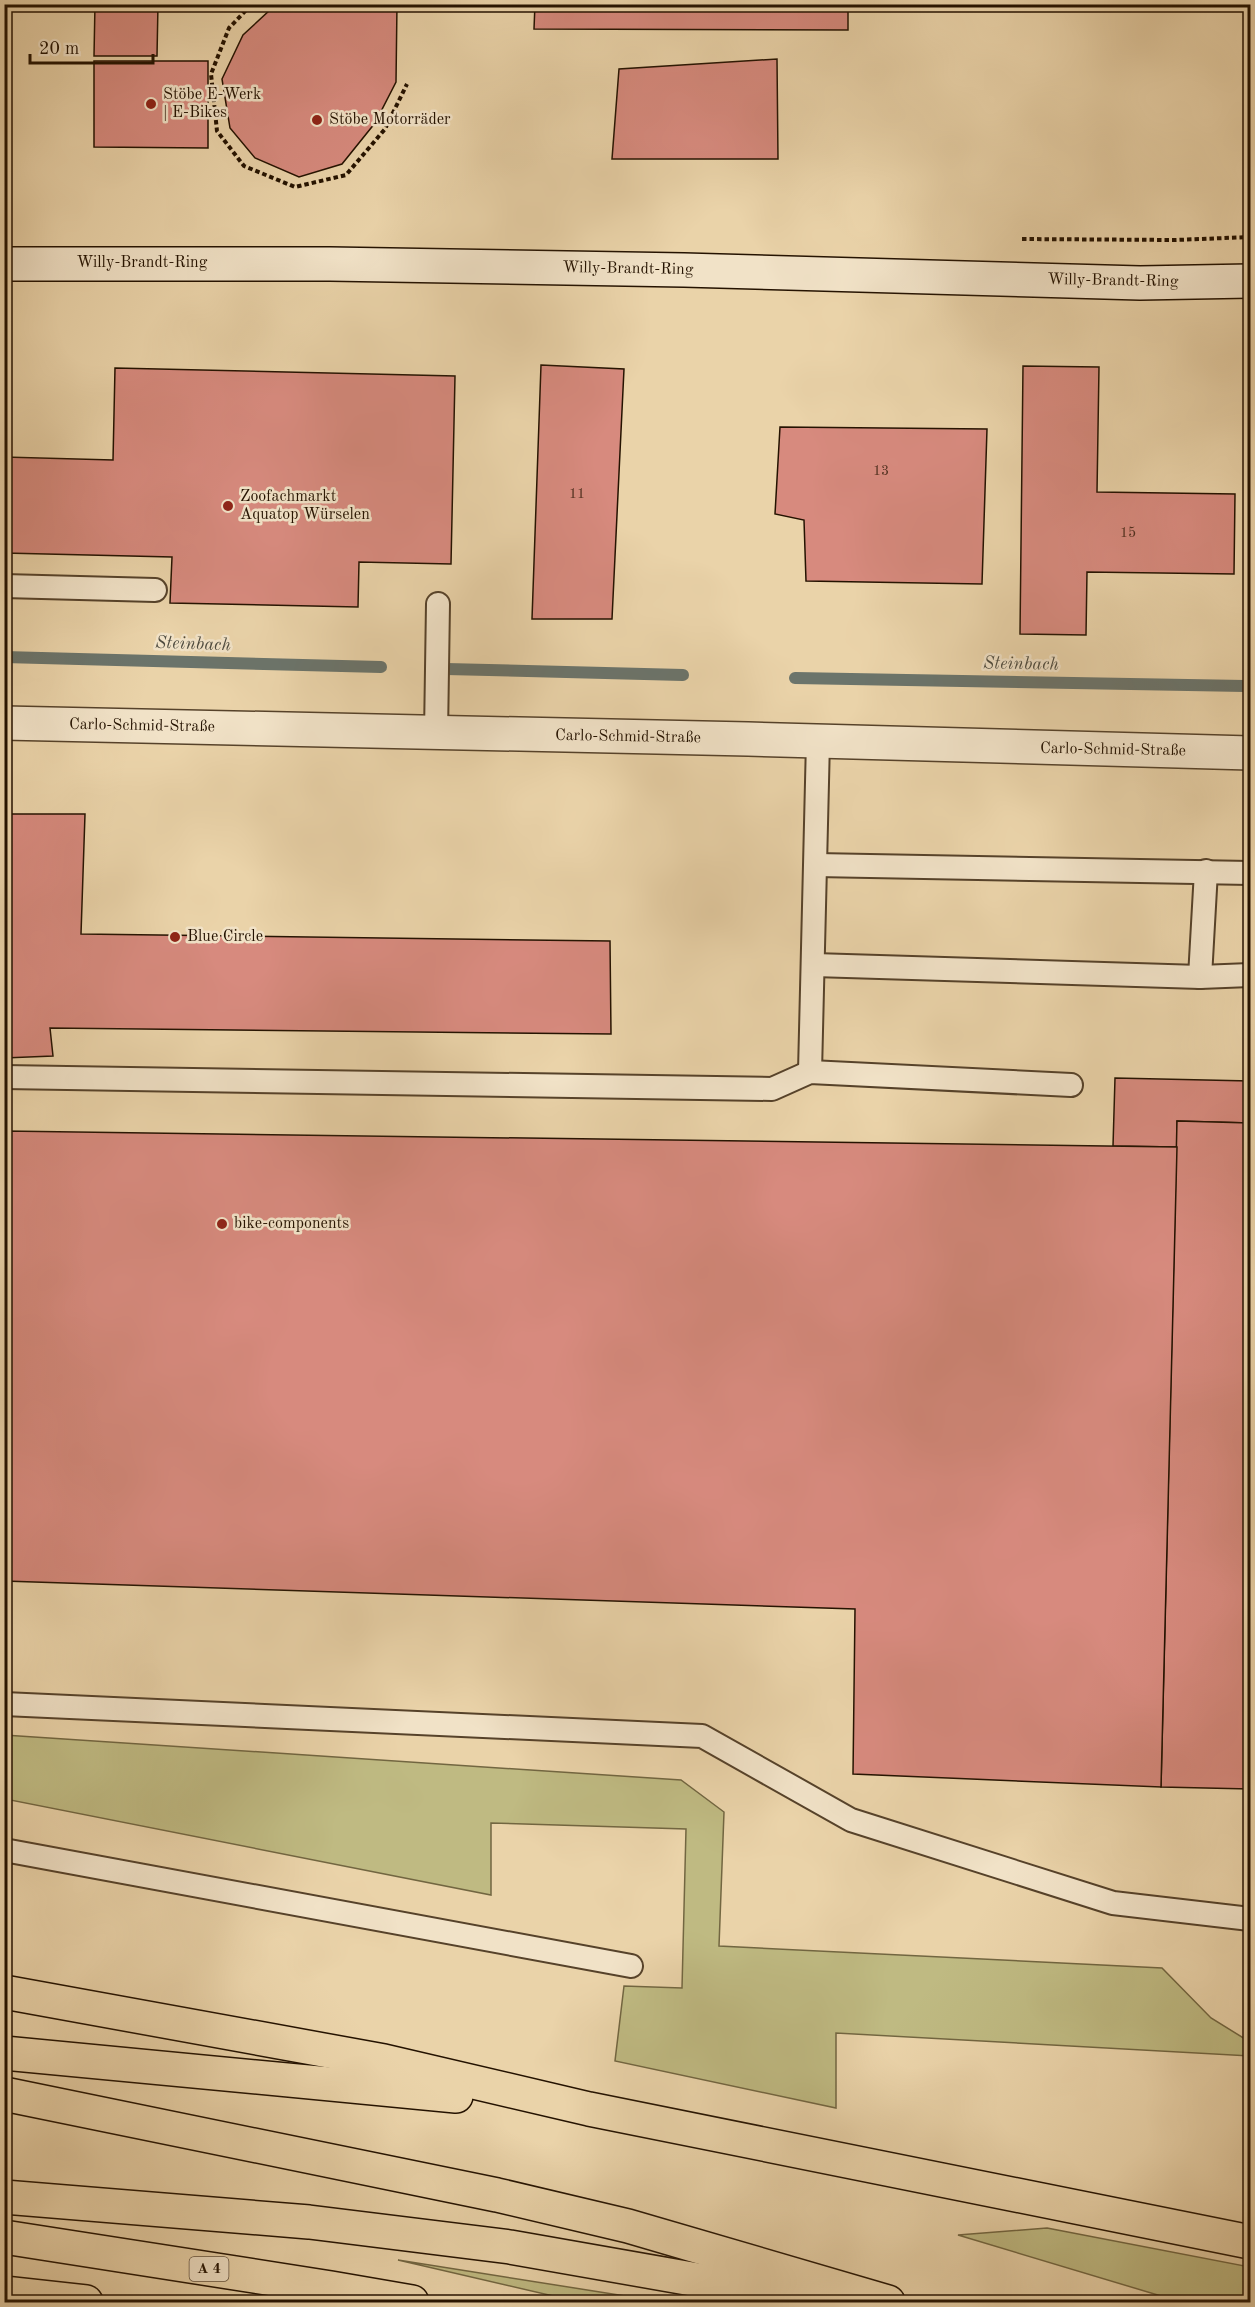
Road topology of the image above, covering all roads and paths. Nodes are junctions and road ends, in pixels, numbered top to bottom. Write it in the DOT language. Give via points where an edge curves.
graph roads {
  1 [pos="251,5"];
  2 [pos="407,84"];
  3 [pos="4,264"];
  4 [pos="1251,281"];
  5 [pos="4,586"];
  6 [pos="155,590"];
  7 [pos="438,604"];
  8 [pos="4,723"];
  9 [pos="436,734"];
  10 [pos="818,741"];
  11 [pos="1251,753"];
  12 [pos="816,865"];
  13 [pos="1206,871"];
  14 [pos="1251,873"];
  15 [pos="814,965"];
  16 [pos="1251,975"];
  17 [pos="1200,977"];
  18 [pos="810,1072"];
  19 [pos="4,1077"];
  20 [pos="1071,1085"];
  21 [pos="4,1704"];
  22 [pos="4,1850"];
  23 [pos="1251,1919"];
  24 [pos="631,1966"];
  25 [pos="4,1992"];
  26 [pos="4,2053"];
  27 [pos="4,2094"];
  28 [pos="589,2109"];
  29 [pos="4,2197"];
  30 [pos="4,2237"];
  31 [pos="1251,2242"];
  32 [pos="4,2294"];
  33 [pos="86,2302"];
  34 [pos="412,2302"];
  35 [pos="823,2302"];
  36 [pos="888,2302"];
  1 -- 2 [label="path" via="229,28 211,74 217,131 244,166 295,187 346,176 385,129"];
  3 -- 4 [label="street, Willy-Brandt-Ring" via="341,264 1140,283"];
  5 -- 6 [label="lane"];
  7 -- 9 [label="lane"];
  8 -- 9 [label="street, Carlo-Schmid-Straße"];
  9 -- 10 [label="street, Carlo-Schmid-Straße"];
  10 -- 11 [label="street, Carlo-Schmid-Straße"];
  10 -- 12 [label="lane"];
  12 -- 13 [label="lane"];
  12 -- 15 [label="lane"];
  13 -- 14 [label="lane"];
  13 -- 17 [label="lane"];
  15 -- 17 [label="lane"];
  15 -- 18 [label="lane"];
  16 -- 17 [label="lane"];
  18 -- 19 [label="lane" via="772,1089"];
  18 -- 20 [label="lane"];
  21 -- 23 [label="lane" via="702,1736 851,1820 1113,1903"];
  22 -- 24 [label="lane"];
  25 -- 28 [label="highway" via="384,2061"];
  26 -- 28 [label="highway"];
  27 -- 36 [label="highway" via="497,2195 628,2226"];
  28 -- 31 [label="highway"];
  29 -- 35 [label="highway" via="309,2222 510,2247"];
  30 -- 34 [label="highway, A 4"];
  32 -- 33 [label="highway"];
}
